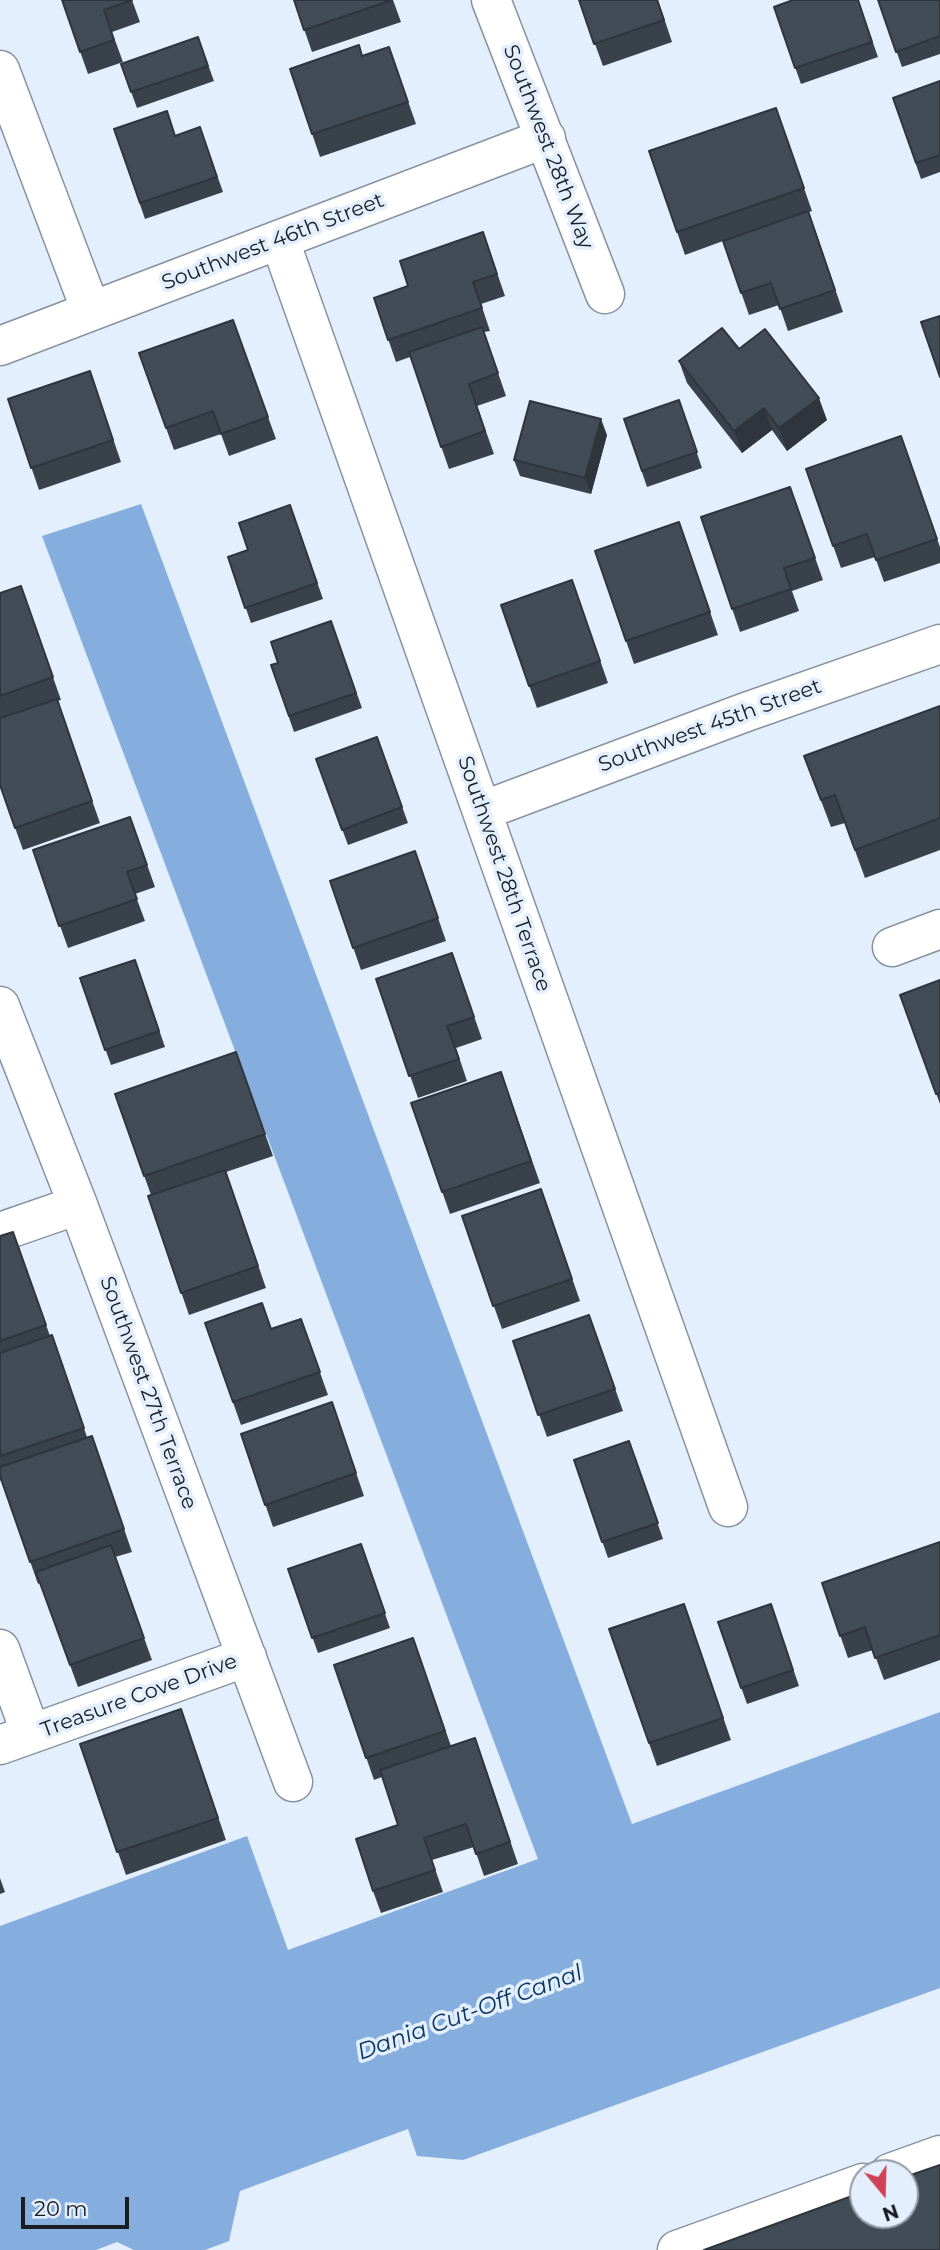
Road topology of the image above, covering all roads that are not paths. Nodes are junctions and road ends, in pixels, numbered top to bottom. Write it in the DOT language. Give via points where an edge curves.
graph roads {
  1 [pos="491,0"];
  2 [pos="0,70"];
  3 [pos="546,138"];
  4 [pos="280,241"];
  5 [pos="605,294"];
  6 [pos="90,311"];
  7 [pos="0,346"];
  8 [pos="940,644"];
  9 [pos="482,811"];
  10 [pos="940,929"];
  11 [pos="892,947"];
  12 [pos="0,1006"];
  13 [pos="78,1205"];
  14 [pos="0,1232"];
  15 [pos="728,1507"];
  16 [pos="0,1649"];
  17 [pos="247,1657"];
  18 [pos="15,1740"];
  19 [pos="293,1782"];
  20 [pos="940,2155"];
  21 [pos="919,2163"];
  22 [pos="849,2188"];
  23 [pos="677,2250"];
  1 -- 3 [label="street, Southwest 28th Way"];
  2 -- 6 [label="street"];
  3 -- 4 [label="street, Southwest 46th Street"];
  3 -- 5 [label="street, Southwest 28th Way"];
  4 -- 6 [label="street, Southwest 46th Street"];
  4 -- 9 [label="street, Southwest 28th Terrace"];
  6 -- 7 [label="street, Southwest 46th Street"];
  8 -- 9 [label="street, Southwest 45th Street"];
  9 -- 15 [label="street, Southwest 28th Terrace"];
  10 -- 11 [label="street"];
  12 -- 13 [label="street, Southwest 27th Terrace"];
  13 -- 14 [label="street"];
  13 -- 17 [label="street, Southwest 27th Terrace"];
  16 -- 18 [label="street, Treasure Cove Drive"];
  17 -- 18 [label="street, Treasure Cove Drive"];
  17 -- 19 [label="street, Southwest 27th Terrace"];
  20 -- 21 [label="street"];
  22 -- 23 [label="street"];
}
